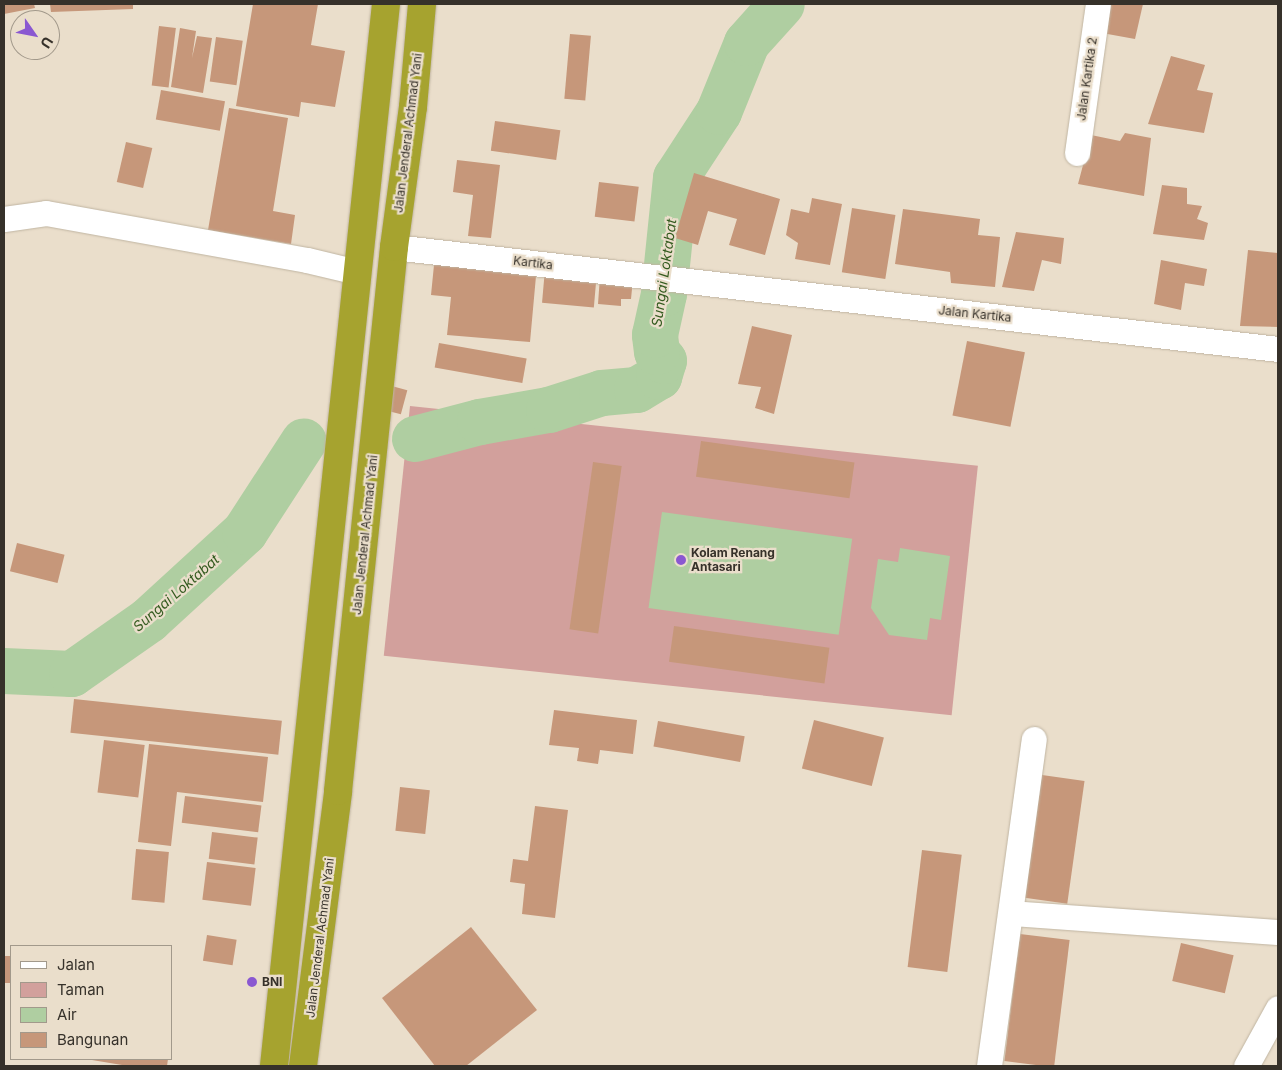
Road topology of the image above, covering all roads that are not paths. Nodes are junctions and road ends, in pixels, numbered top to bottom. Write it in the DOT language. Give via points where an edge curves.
graph roads {
  1 [pos="386,4"];
  2 [pos="422,4"];
  3 [pos="1098,4"];
  4 [pos="1077,153"];
  5 [pos="4,219"];
  6 [pos="394,248"];
  7 [pos="357,272"];
  8 [pos="663,278"];
  9 [pos="1278,349"];
  10 [pos="352,652"];
  11 [pos="319,654"];
  12 [pos="1034,739"];
  13 [pos="1010,913"];
  14 [pos="1278,932"];
  15 [pos="1278,1008"];
  16 [pos="274,1066"];
  17 [pos="303,1066"];
  18 [pos="989,1066"];
  19 [pos="1246,1066"];
  1 -- 7 [label="highway"];
  2 -- 6 [label="highway, Jalan Jenderal Achmad Yani" via="414,107"];
  3 -- 4 [label="street, Jalan Kartika 2"];
  5 -- 7 [label="street" via="46,213"];
  6 -- 8 [label="street, Kartika"];
  6 -- 10 [label="highway, Jalan Jenderal Achmad Yani"];
  7 -- 11 [label="highway"];
  8 -- 9 [label="street, Jalan Kartika"];
  10 -- 11 [label="highway"];
  10 -- 17 [label="highway, Jalan Jenderal Achmad Yani"];
  11 -- 16 [label="highway"];
  12 -- 13 [label="street"];
  13 -- 14 [label="street"];
  13 -- 18 [label="street"];
  15 -- 19 [label="street"];
}
